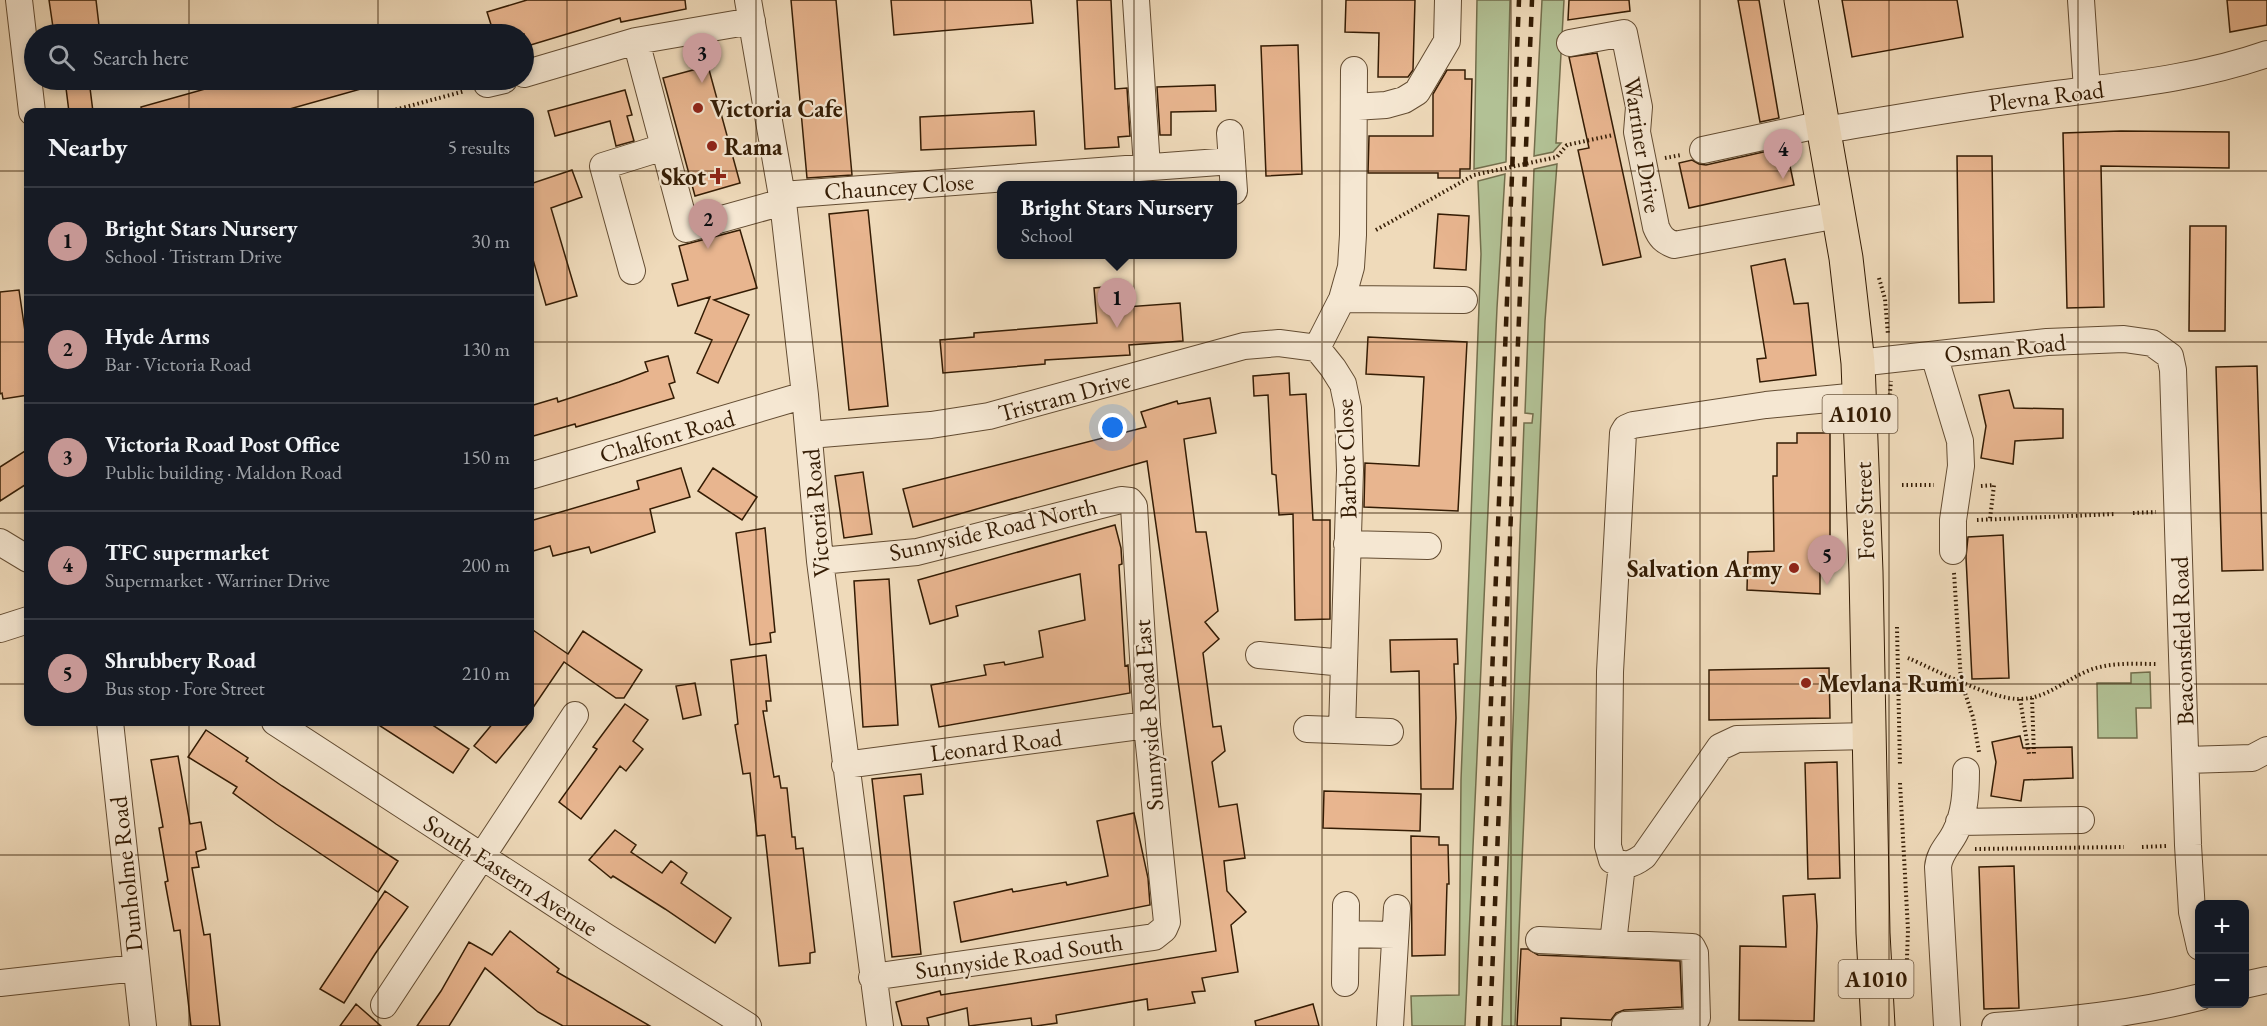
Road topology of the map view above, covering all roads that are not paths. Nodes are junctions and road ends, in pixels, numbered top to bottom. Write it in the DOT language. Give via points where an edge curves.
graph roads {
  1 [pos="19,0"];
  2 [pos="1136,0"];
  3 [pos="1448,0"];
  4 [pos="1801,0"];
  5 [pos="2081,0"];
  6 [pos="750,11"];
  7 [pos="636,41"];
  8 [pos="24,43"];
  9 [pos="1570,43"];
  10 [pos="2267,54"];
  11 [pos="1354,70"];
  12 [pos="534,71"];
  13 [pos="29,90"];
  14 [pos="2087,90"];
  15 [pos="1354,107"];
  16 [pos="32,108"];
  17 [pos="1823,127"];
  18 [pos="1230,133"];
  19 [pos="664,147"];
  20 [pos="1703,150"];
  21 [pos="1232,161"];
  22 [pos="1147,167"];
  23 [pos="1233,181"];
  24 [pos="783,199"];
  25 [pos="1838,215"];
  26 [pos="632,271"];
  27 [pos="1342,299"];
  28 [pos="1464,300"];
  29 [pos="2152,344"];
  30 [pos="1317,348"];
  31 [pos="1934,355"];
  32 [pos="1858,363"];
  33 [pos="805,395"];
  34 [pos="1859,396"];
  35 [pos="809,435"];
  36 [pos="534,475"];
  37 [pos="1130,501"];
  38 [pos="0,542"];
  39 [pos="1347,543"];
  40 [pos="1428,546"];
  41 [pos="1953,551"];
  42 [pos="24,557"];
  43 [pos="820,561"];
  44 [pos="24,621"];
  45 [pos="0,628"];
  46 [pos="1344,655"];
  47 [pos="1259,656"];
  48 [pos="575,715"];
  49 [pos="1147,725"];
  50 [pos="110,726"];
  51 [pos="281,726"];
  52 [pos="1307,729"];
  53 [pos="1342,730"];
  54 [pos="1390,732"];
  55 [pos="1870,736"];
  56 [pos="2267,750"];
  57 [pos="2186,760"];
  58 [pos="845,765"];
  59 [pos="1966,771"];
  60 [pos="2081,820"];
  61 [pos="1959,822"];
  62 [pos="483,856"];
  63 [pos="1622,865"];
  64 [pos="1346,905"];
  65 [pos="1397,908"];
  66 [pos="2195,927"];
  67 [pos="1164,929"];
  68 [pos="1346,934"];
  69 [pos="1395,934"];
  70 [pos="1539,940"];
  71 [pos="1613,943"];
  72 [pos="136,968"];
  73 [pos="872,976"];
  74 [pos="2267,980"];
  75 [pos="0,983"];
  76 [pos="1345,983"];
  77 [pos="2249,985"];
  78 [pos="2195,1000"];
  79 [pos="384,1005"];
  80 [pos="2173,1015"];
  81 [pos="1639,1025"];
  82 [pos="143,1026"];
  83 [pos="748,1026"];
  84 [pos="880,1026"];
  85 [pos="1390,1026"];
  86 [pos="1878,1026"];
  87 [pos="1947,1026"];
  88 [pos="1995,1026"];
  1 -- 8 [label="street"];
  2 -- 22 [label="street"];
  3 -- 15 [label="street" via="1448,42 1417,92 1386,105"];
  4 -- 17 [label="main road, Fore Street / A1010"];
  5 -- 14 [label="street"];
  6 -- 7 [label="street"];
  6 -- 24 [label="street, Victoria Road"];
  7 -- 12 [label="street"];
  7 -- 19 [label="street"];
  9 -- 25 [label="street, Warriner Drive" via="1624,33 1638,107 1637,132 1659,236 1674,245"];
  10 -- 14 [label="street, Plevna Road" via="2176,77"];
  11 -- 15 [label="street"];
  13 -- 16 [label="street"];
  14 -- 17 [label="street, Plevna Road"];
  15 -- 27 [label="street" via="1353,235 1351,267"];
  17 -- 20 [label="street, Plevna Road"];
  17 -- 25 [label="main road, Fore Street / A1010"];
  18 -- 21 [label="street"];
  19 -- 24 [label="street, Chauncey Close" via="686,229"];
  19 -- 26 [label="street" via="603,166"];
  21 -- 22 [label="street, Chauncey Close"];
  21 -- 23 [label="street"];
  22 -- 24 [label="street, Chauncey Close"];
  24 -- 33 [label="street, Victoria Road"];
  25 -- 32 [label="main road, Fore Street / A1010"];
  27 -- 28 [label="street"];
  27 -- 30 [label="street"];
  29 -- 31 [label="street, Osman Road" via="2124,339 2058,342"];
  29 -- 57 [label="street, Beaconsfield Road" via="2170,356 2173,370"];
  30 -- 35 [label="street, Tristram Drive" via="1279,343 1244,346 989,416"];
  30 -- 39 [label="street, Barbot Close" via="1343,384 1348,408"];
  31 -- 32 [label="street, Osman Road"];
  31 -- 41 [label="street" via="1960,441 1959,485 1941,520"];
  32 -- 34 [label="main road, Fore Street / A1010"];
  33 -- 35 [label="street, Victoria Road"];
  33 -- 36 [label="street, Chalfont Road"];
  34 -- 55 [label="main road, Fore Street / A1010"];
  34 -- 63 [label="street" via="1633,425 1623,433 1610,672 1608,846 1612,860"];
  35 -- 43 [label="street, Victoria Road"];
  37 -- 43 [label="street, Sunnyside Road North" via="1120,500 917,552"];
  37 -- 49 [label="street, Sunnyside Road East" via="1134,506"];
  38 -- 42 [label="street"];
  39 -- 40 [label="street"];
  39 -- 46 [label="street, Barbot Close"];
  43 -- 58 [label="street, Victoria Road"];
  44 -- 45 [label="street"];
  46 -- 47 [label="street"];
  46 -- 53 [label="street, Barbot Close"];
  48 -- 62 [label="street"];
  49 -- 58 [label="street, Leonard Road"];
  49 -- 67 [label="street, Sunnyside Road East" via="1167,922"];
  50 -- 72 [label="street, Dunholme Road"];
  51 -- 62 [label="street, South Eastern Avenue"];
  52 -- 53 [label="street"];
  53 -- 54 [label="street"];
  55 -- 63 [label="street" via="1728,742 1720,747 1644,856 1634,864"];
  55 -- 86 [label="main road, Fore Street / A1010"];
  56 -- 57 [label="street" via="2252,758"];
  57 -- 66 [label="street, Beaconsfield Road"];
  58 -- 73 [label="street, Victoria Road"];
  59 -- 61 [label="street" via="1966,794"];
  60 -- 61 [label="street"];
  61 -- 87 [label="street" via="1938,867"];
  62 -- 79 [label="street"];
  62 -- 83 [label="street, South Eastern Avenue"];
  63 -- 71 [label="street"];
  64 -- 68 [label="street"];
  65 -- 69 [label="street"];
  67 -- 73 [label="street, Sunnyside Road South" via="1154,936"];
  68 -- 69 [label="street"];
  68 -- 76 [label="street"];
  69 -- 85 [label="street"];
  70 -- 71 [label="street"];
  71 -- 81 [label="street" via="1692,947 1695,953 1697,1018 1693,1022"];
  72 -- 75 [label="street"];
  72 -- 82 [label="street, Dunholme Road"];
  73 -- 84 [label="street, Victoria Road"];
  74 -- 77 [label="street"];
  78 -- 80 [label="street"];
  80 -- 88 [label="street"];
}
